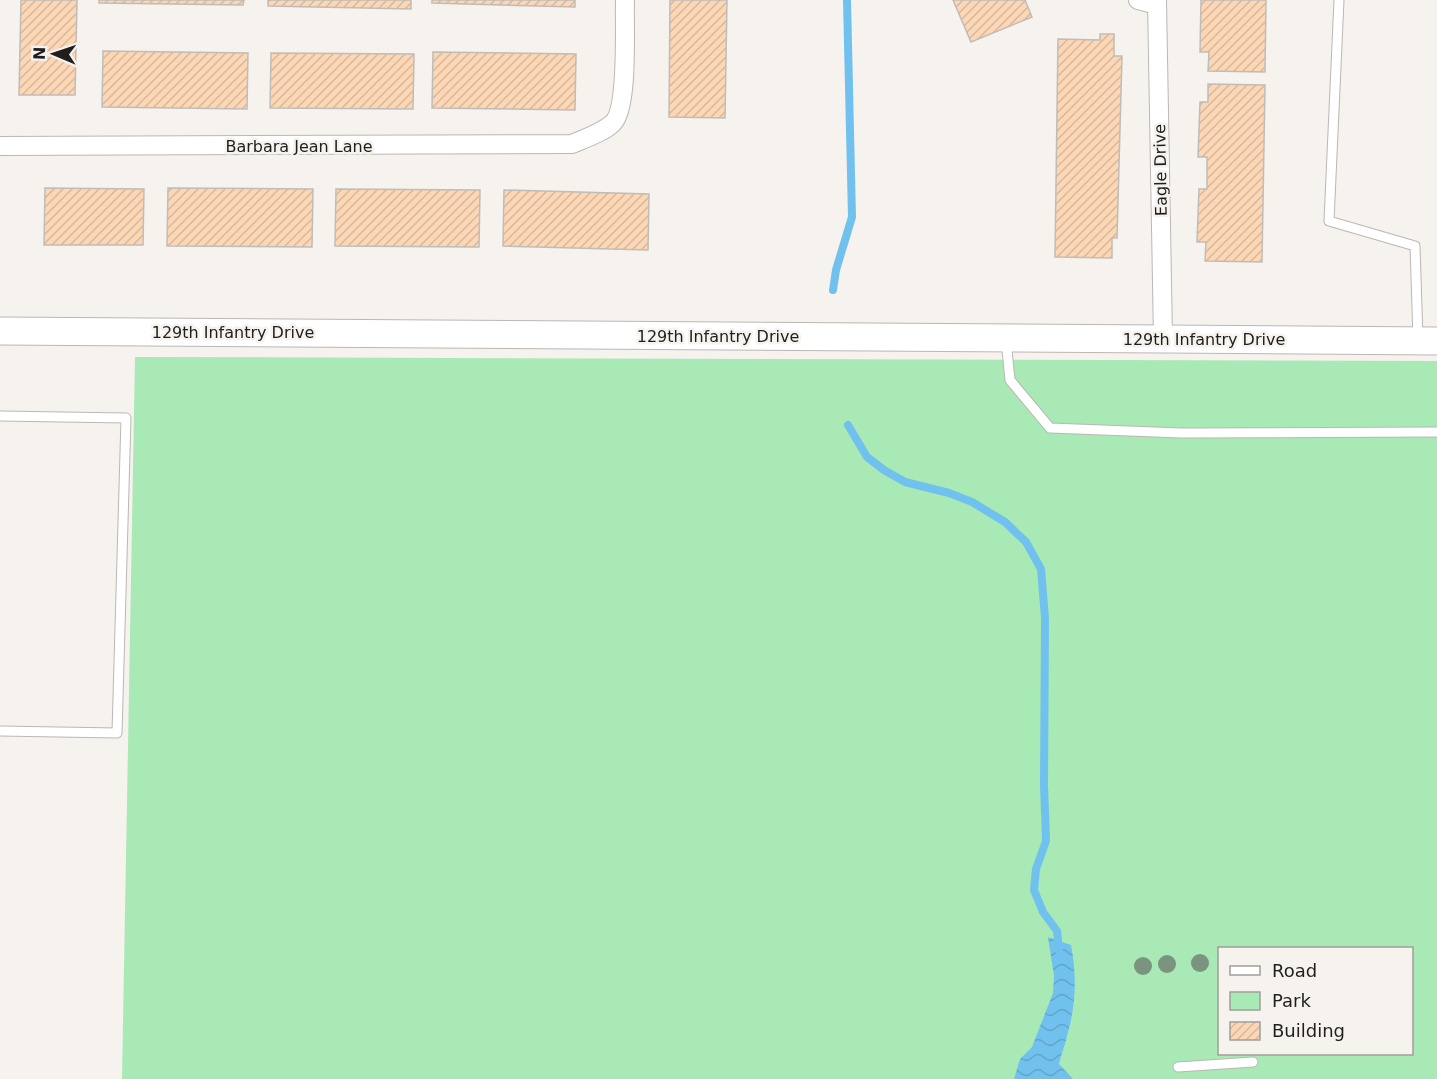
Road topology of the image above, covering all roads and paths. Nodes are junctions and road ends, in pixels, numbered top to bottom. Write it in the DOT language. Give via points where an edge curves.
graph roads {
  1 [pos="625,0"];
  2 [pos="1137,0"];
  3 [pos="1339,0"];
  4 [pos="1157,3"];
  5 [pos="0,146"];
  6 [pos="0,331"];
  7 [pos="1006,338"];
  8 [pos="1163,339"];
  9 [pos="1427,341"];
  10 [pos="0,416"];
  11 [pos="1437,432"];
  12 [pos="0,730"];
  13 [pos="1253,1062"];
  14 [pos="1178,1067"];
  1 -- 5 [label="street, Barbara Jean Lane" via="624,93 615,121 572,144"];
  2 -- 4 [label="street"];
  3 -- 9 [label="lane" via="1329,221 1414,246"];
  4 -- 8 [label="street, Eagle Drive"];
  6 -- 7 [label="street, 129th Infantry Drive"];
  7 -- 8 [label="street, 129th Infantry Drive"];
  7 -- 11 [label="lane" via="1010,380 1050,428 1181,433"];
  8 -- 9 [label="street, 129th Infantry Drive"];
  10 -- 12 [label="lane" via="126,418 117,733"];
  13 -- 14 [label="lane"];
}
